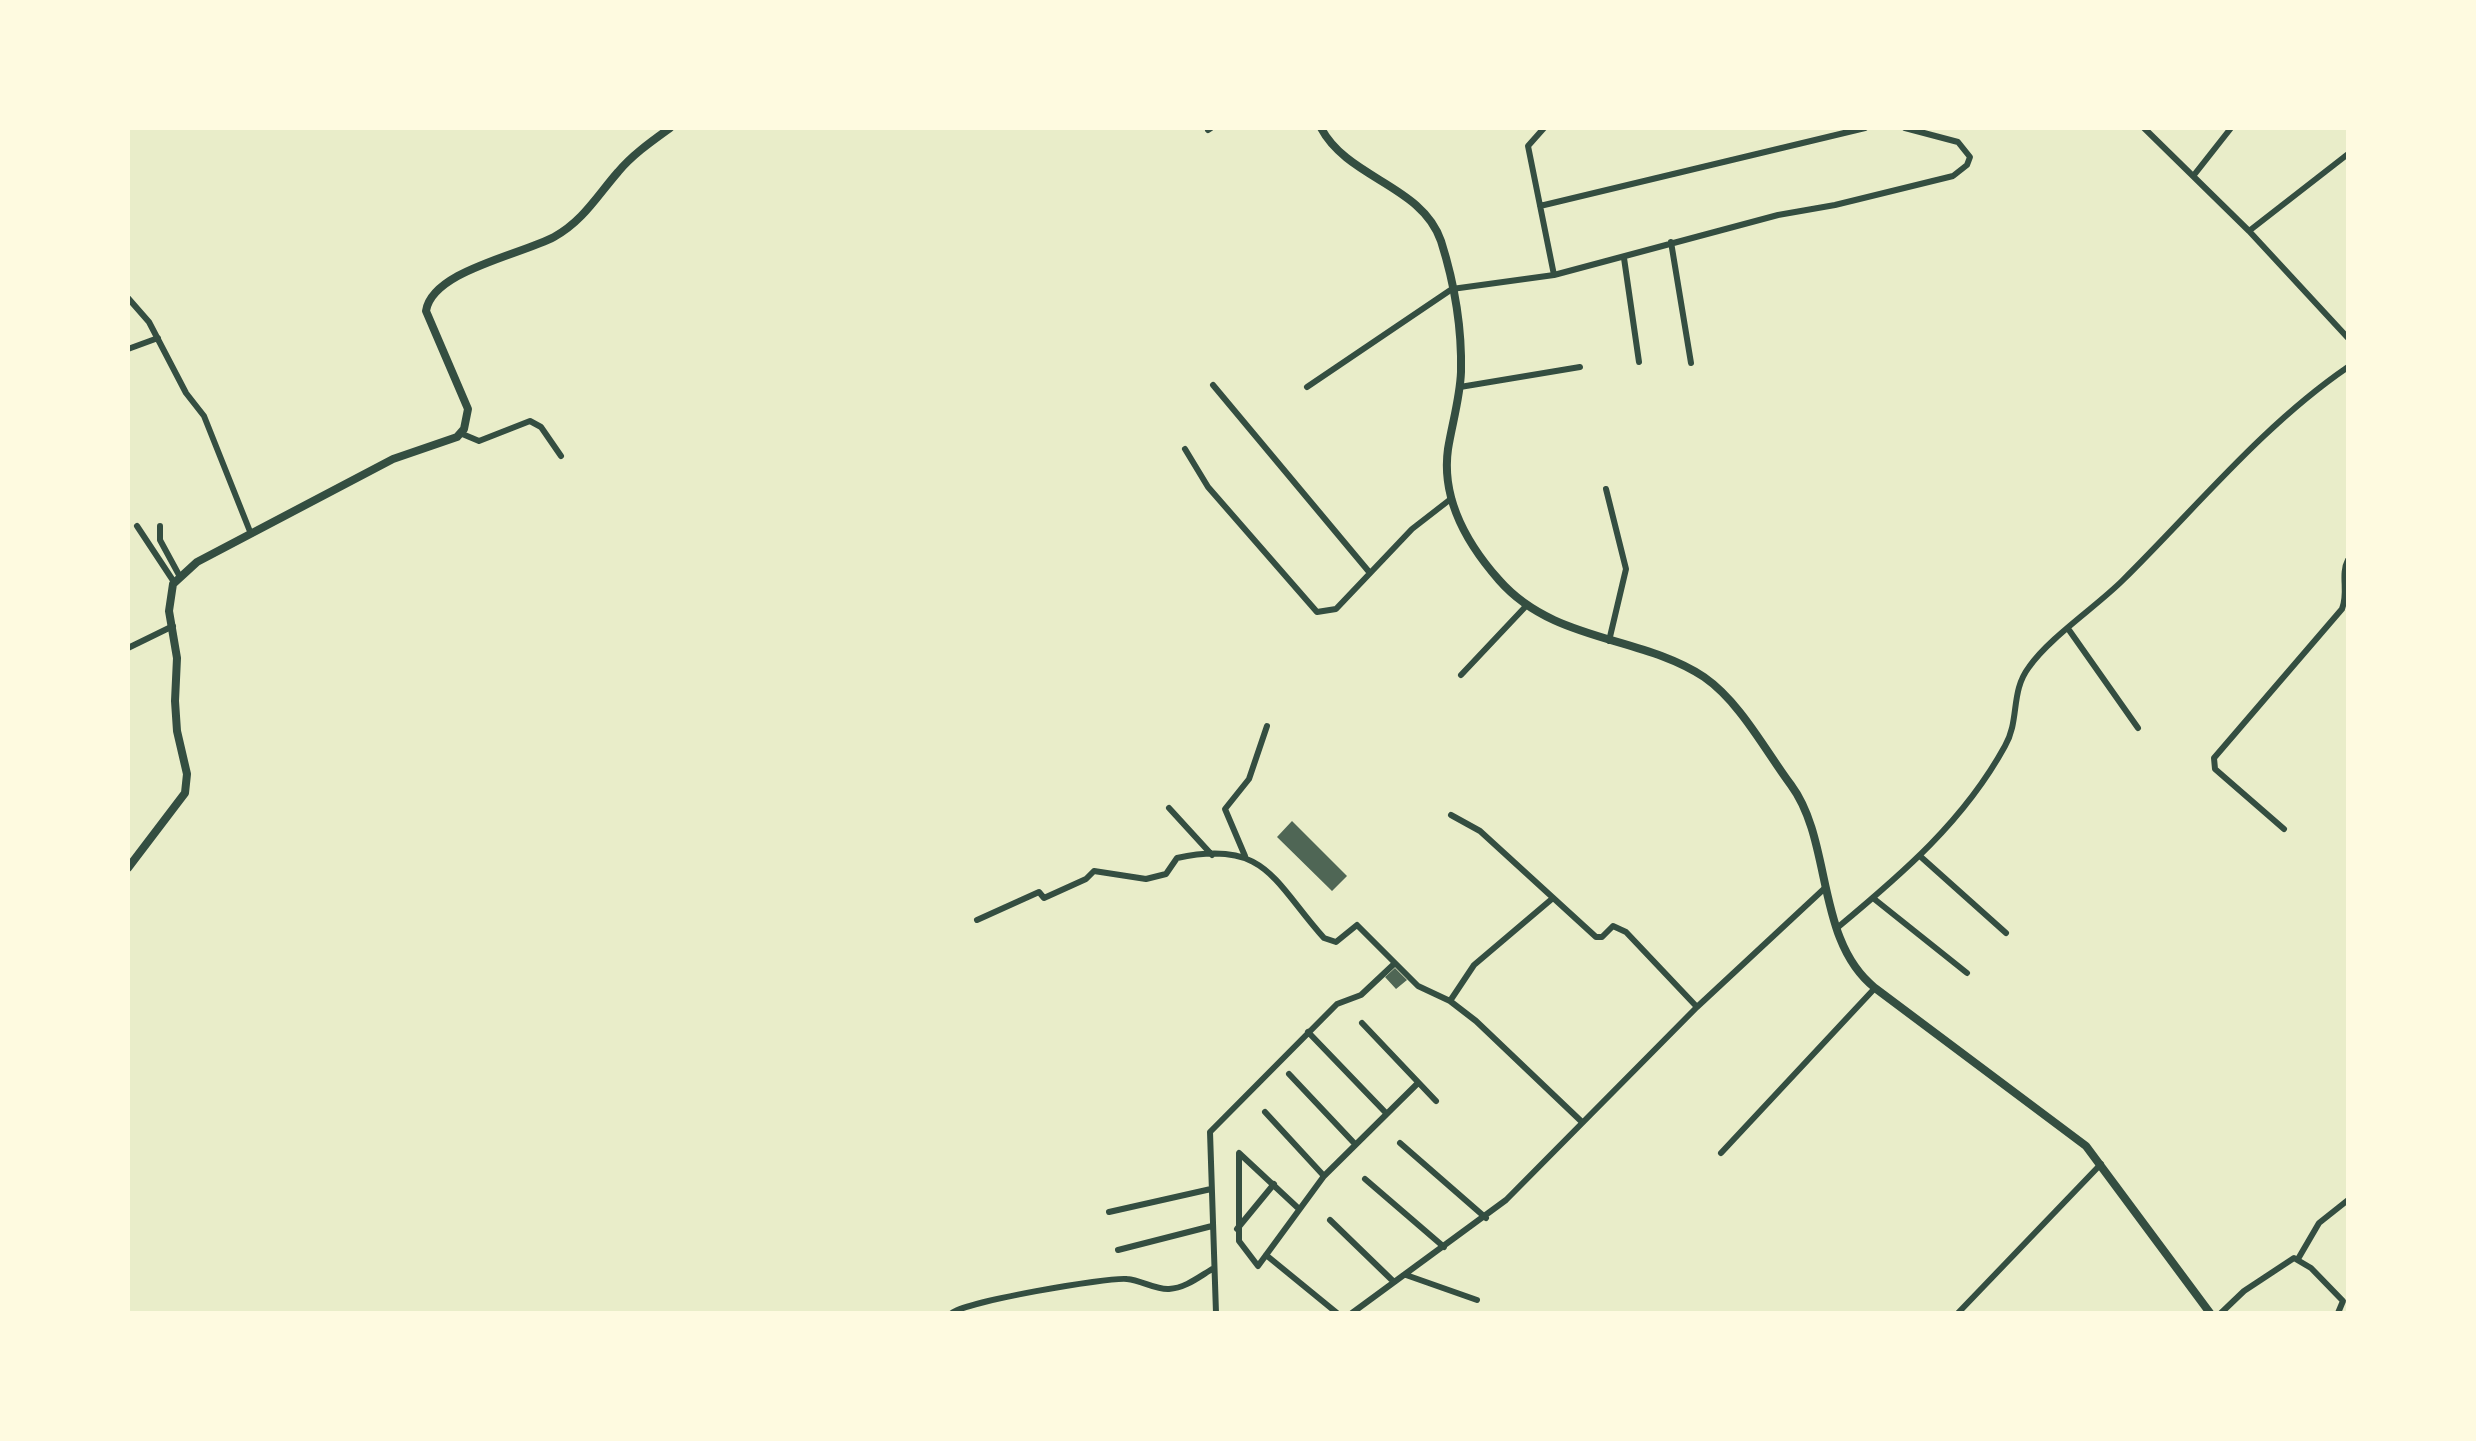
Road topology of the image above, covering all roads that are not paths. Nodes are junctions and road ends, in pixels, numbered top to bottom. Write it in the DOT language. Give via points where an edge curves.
graph roads {
  1 [pos="670,128"];
  2 [pos="1321,128"];
  3 [pos="1544,128"];
  4 [pos="1812,128"];
  5 [pos="1865,128"];
  6 [pos="1905,128"];
  7 [pos="2144,128"];
  8 [pos="2231,128"];
  9 [pos="1813,140"];
  10 [pos="2348,154"];
  11 [pos="2194,175"];
  12 [pos="1540,206"];
  13 [pos="2249,231"];
  14 [pos="1671,242"];
  15 [pos="1624,258"];
  16 [pos="1554,275"];
  17 [pos="1452,289"];
  18 [pos="128,298"];
  19 [pos="158,338"];
  20 [pos="2348,338"];
  21 [pos="128,349"];
  22 [pos="1639,362"];
  23 [pos="1691,363"];
  24 [pos="1580,367"];
  25 [pos="2348,367"];
  26 [pos="1213,385"];
  27 [pos="1307,387"];
  28 [pos="1460,387"];
  29 [pos="460,433"];
  30 [pos="1185,449"];
  31 [pos="561,456"];
  32 [pos="1606,489"];
  33 [pos="1452,498"];
  34 [pos="137,526"];
  35 [pos="160,526"];
  36 [pos="251,534"];
  37 [pos="2348,560"];
  38 [pos="1370,573"];
  39 [pos="177,579"];
  40 [pos="1527,605"];
  41 [pos="173,626"];
  42 [pos="2069,630"];
  43 [pos="1609,641"];
  44 [pos="128,648"];
  45 [pos="1461,675"];
  46 [pos="1267,726"];
  47 [pos="2138,728"];
  48 [pos="1169,808"];
  49 [pos="1451,815"];
  50 [pos="2284,829"];
  51 [pos="1213,856"];
  52 [pos="1245,856"];
  53 [pos="1921,857"];
  54 [pos="128,868"];
  55 [pos="1826,887"];
  56 [pos="1553,898"];
  57 [pos="1873,898"];
  58 [pos="977,920"];
  59 [pos="1837,928"];
  60 [pos="2006,933"];
  61 [pos="1394,964"];
  62 [pos="1967,973"];
  63 [pos="1875,988"];
  64 [pos="1450,1001"];
  65 [pos="1697,1007"];
  66 [pos="1362,1023"];
  67 [pos="1308,1032"];
  68 [pos="1289,1074"];
  69 [pos="1417,1084"];
  70 [pos="1436,1101"];
  71 [pos="1265,1112"];
  72 [pos="1386,1113"];
  73 [pos="1582,1122"];
  74 [pos="1400,1143"];
  75 [pos="1355,1144"];
  76 [pos="1721,1153"];
  77 [pos="2101,1164"];
  78 [pos="1324,1176"];
  79 [pos="1365,1179"];
  80 [pos="1274,1184"];
  81 [pos="1211,1189"];
  82 [pos="2348,1200"];
  83 [pos="1298,1208"];
  84 [pos="1109,1212"];
  85 [pos="1486,1218"];
  86 [pos="1330,1220"];
  87 [pos="1212,1226"];
  88 [pos="1237,1229"];
  89 [pos="1444,1247"];
  90 [pos="1118,1250"];
  91 [pos="1266,1255"];
  92 [pos="2298,1259"];
  93 [pos="1214,1268"];
  94 [pos="1406,1275"];
  95 [pos="1394,1282"];
  96 [pos="1477,1300"];
  97 [pos="952,1313"];
  98 [pos="1216,1313"];
  99 [pos="1337,1313"];
  100 [pos="1352,1313"];
  101 [pos="1958,1313"];
  102 [pos="2210,1313"];
  103 [pos="2221,1313"];
  104 [pos="2338,1313"];
  1 -- 29 [label="street" via="619,170 574,224 553,238 445,282 428,299 426,311 468,409"];
  2 -- 17 [label="street" via="1351,163 1427,215 1441,242"];
  3 -- 12 [label="street" via="1528,146"];
  4 -- 9 [label="street"];
  5 -- 9 [label="street"];
  6 -- 14 [label="street" via="1958,142 1970,157 1967,165 1953,176"];
  7 -- 11 [label="street"];
  8 -- 11 [label="street"];
  9 -- 12 [label="street"];
  10 -- 13 [label="street"];
  11 -- 13 [label="street"];
  12 -- 16 [label="street"];
  13 -- 20 [label="street"];
  14 -- 15 [label="street"];
  14 -- 23 [label="street"];
  15 -- 16 [label="street"];
  15 -- 22 [label="street"];
  16 -- 17 [label="street"];
  17 -- 27 [label="street"];
  17 -- 28 [label="street" via="1459,324"];
  18 -- 19 [label="street"];
  19 -- 21 [label="street"];
  19 -- 36 [label="street" via="204,416"];
  24 -- 28 [label="street"];
  25 -- 42 [label="street" via="2257,443"];
  26 -- 38 [label="street"];
  28 -- 33 [label="street" via="1447,453"];
  29 -- 31 [label="street" via="479,441 530,421 541,427"];
  29 -- 36 [label="street" via="393,459"];
  30 -- 38 [label="street" via="1208,487 1317,612 1336,609"];
  32 -- 43 [label="street" via="1626,569"];
  33 -- 38 [label="street" via="1412,529"];
  33 -- 40 [label="street" via="1473,547 1501,583"];
  34 -- 39 [label="street"];
  35 -- 39 [label="street" via="160,540"];
  36 -- 39 [label="street" via="197,562"];
  37 -- 50 [label="street" via="2342,609 2214,758 2215,769"];
  39 -- 41 [label="street" via="169,611"];
  40 -- 43 [label="street" via="1558,623"];
  40 -- 45 [label="street"];
  41 -- 44 [label="street"];
  41 -- 54 [label="street" via="177,731 188,784"];
  42 -- 47 [label="street"];
  42 -- 53 [label="street" via="2019,680 2006,746"];
  43 -- 55 [label="street" via="1685,667 1717,687 1796,791"];
  46 -- 52 [label="street" via="1249,779 1225,809"];
  48 -- 51 [label="street"];
  49 -- 56 [label="street" via="1480,831"];
  51 -- 52 [label="street"];
  51 -- 58 [label="street" via="1177,858 1159,878 1094,871 1044,898 1039,892"];
  52 -- 61 [label="street" via="1266,869 1324,938 1336,942 1357,925"];
  53 -- 57 [label="street"];
  53 -- 60 [label="street"];
  55 -- 59 [label="street"];
  55 -- 65 [label="street"];
  56 -- 64 [label="street" via="1474,965"];
  56 -- 65 [label="street" via="1597,938 1613,926 1626,932"];
  57 -- 59 [label="street"];
  57 -- 62 [label="street"];
  59 -- 63 [label="street" via="1851,959"];
  61 -- 64 [label="street" via="1418,986"];
  61 -- 67 [label="street"];
  63 -- 76 [label="street"];
  63 -- 77 [label="street" via="2052,1118"];
  64 -- 73 [label="street"];
  65 -- 73 [label="street"];
  66 -- 69 [label="street"];
  67 -- 72 [label="street"];
  67 -- 81 [label="street" via="1210,1132"];
  68 -- 75 [label="street"];
  69 -- 70 [label="street"];
  69 -- 72 [label="street"];
  71 -- 78 [label="street"];
  72 -- 75 [label="street"];
  73 -- 85 [label="street"];
  74 -- 85 [label="street"];
  75 -- 78 [label="street"];
  77 -- 101 [label="street"];
  77 -- 102 [label="street"];
  78 -- 83 [label="street"];
  79 -- 89 [label="street"];
  80 -- 83 [label="street"];
  80 -- 88 [label="street"];
  80 -- 88 [label="street" via="1238,1154"];
  81 -- 84 [label="street"];
  81 -- 87 [label="street"];
  82 -- 92 [label="street" via="2319,1223"];
  83 -- 91 [label="street"];
  85 -- 89 [label="street"];
  86 -- 95 [label="street"];
  87 -- 90 [label="street"];
  87 -- 93 [label="street"];
  88 -- 91 [label="street" via="1242,1248 1258,1266"];
  89 -- 94 [label="street"];
  91 -- 99 [label="street"];
  92 -- 103 [label="street" via="2287,1261"];
  92 -- 104 [label="street" via="2343,1301"];
  93 -- 97 [label="street" via="1167,1290 1127,1279 1106,1280"];
  93 -- 98 [label="street"];
  94 -- 95 [label="street"];
  94 -- 96 [label="street"];
  95 -- 100 [label="street"];
}
